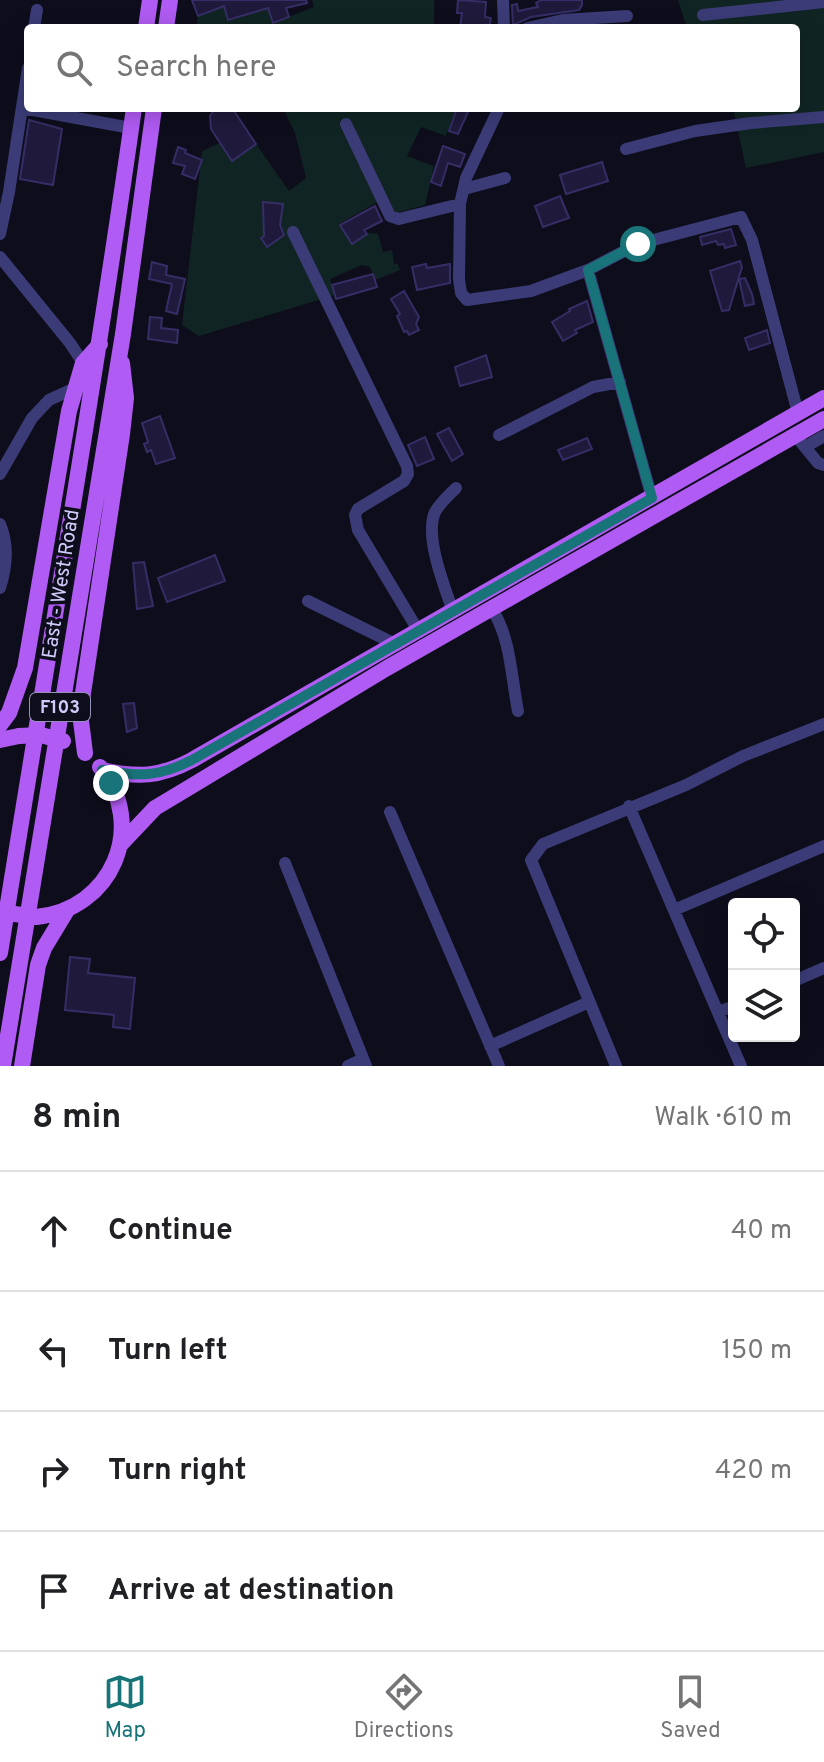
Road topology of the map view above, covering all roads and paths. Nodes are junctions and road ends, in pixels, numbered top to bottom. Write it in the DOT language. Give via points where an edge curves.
graph roads {
  1 [pos="150,0"];
  2 [pos="170,0"];
  3 [pos="503,0"];
  4 [pos="824,2"];
  5 [pos="37,10"];
  6 [pos="703,15"];
  7 [pos="627,16"];
  8 [pos="35,24"];
  9 [pos="147,24"];
  10 [pos="167,24"];
  11 [pos="504,24"];
  12 [pos="545,24"];
  13 [pos="24,95"];
  14 [pos="22,108"];
  15 [pos="44,112"];
  16 [pos="133,112"];
  17 [pos="153,112"];
  18 [pos="497,112"];
  19 [pos="824,117"];
  20 [pos="346,124"];
  21 [pos="131,128"];
  22 [pos="626,149"];
  23 [pos="505,178"];
  24 [pos="464,189"];
  25 [pos="460,204"];
  26 [pos="293,232"];
  27 [pos="0,234"];
  28 [pos="0,257"];
  29 [pos="588,270"];
  30 [pos="101,343"];
  31 [pos="120,349"];
  32 [pos="83,363"];
  33 [pos="620,382"];
  34 [pos="75,388"];
  35 [pos="824,398"];
  36 [pos="798,413"];
  37 [pos="824,419"];
  38 [pos="499,435"];
  39 [pos="824,436"];
  40 [pos="800,441"];
  41 [pos="824,465"];
  42 [pos="0,474"];
  43 [pos="456,488"];
  44 [pos="652,498"];
  45 [pos="0,524"];
  46 [pos="0,588"];
  47 [pos="308,601"];
  48 [pos="492,609"];
  49 [pos="453,612"];
  50 [pos="419,632"];
  51 [pos="397,645"];
  52 [pos="518,711"];
  53 [pos="824,724"];
  54 [pos="0,725"];
  55 [pos="0,740"];
  56 [pos="85,753"];
  57 [pos="102,770"];
  58 [pos="629,806"];
  59 [pos="390,812"];
  60 [pos="120,845"];
  61 [pos="824,846"];
  62 [pos="285,863"];
  63 [pos="67,910"];
  64 [pos="674,910"];
  65 [pos="0,912"];
  66 [pos="0,953"];
  67 [pos="824,968"];
  68 [pos="800,978"];
  69 [pos="589,1002"];
  70 [pos="728,1008"];
  71 [pos="718,1012"];
  72 [pos="490,1046"];
  73 [pos="365,1063"];
  74 [pos="3,1066"];
  75 [pos="22,1066"];
  76 [pos="348,1066"];
  77 [pos="499,1066"];
  78 [pos="616,1066"];
  79 [pos="741,1066"];
  1 -- 9 [label="main road"];
  2 -- 10 [label="main road"];
  3 -- 11 [label="street"];
  4 -- 6 [label="street"];
  5 -- 8 [label="street"];
  7 -- 12 [label="street"];
  13 -- 14 [label="street"];
  14 -- 27 [label="street"];
  15 -- 21 [label="street"];
  16 -- 21 [label="main road, East - West Road / F103"];
  17 -- 31 [label="main road, East - West Road / F103"];
  18 -- 24 [label="street"];
  19 -- 22 [label="street" via="695,131"];
  20 -- 25 [label="street" via="390,216 399,219"];
  21 -- 30 [label="main road, East - West Road / F103"];
  23 -- 24 [label="street"];
  24 -- 25 [label="street"];
  25 -- 29 [label="street" via="459,279 467,300 531,291"];
  26 -- 50 [label="street" via="407,466 404,481 355,515 358,530"];
  28 -- 32 [label="street"];
  29 -- 33 [label="street"];
  29 -- 36 [label="street" via="638,244 741,217 752,240"];
  30 -- 32 [label="main road"];
  30 -- 66 [label="main road, East - West Road / F103"];
  31 -- 56 [label="main road" via="126,398 83,681"];
  31 -- 74 [label="main road, East - West Road / F103"];
  32 -- 34 [label="main road"];
  33 -- 38 [label="street" via="593,387"];
  33 -- 44 [label="street"];
  34 -- 42 [label="street" via="49,400 32,418"];
  34 -- 54 [label="main road" via="25,668"];
  35 -- 36 [label="main road"];
  36 -- 44 [label="main road"];
  37 -- 40 [label="main road"];
  39 -- 40 [label="street"];
  40 -- 41 [label="street"];
  40 -- 48 [label="main road"];
  43 -- 49 [label="street" via="434,515 433,539"];
  44 -- 49 [label="main road"];
  45 -- 46 [label="street" via="7,553"];
  47 -- 51 [label="street"];
  48 -- 52 [label="street" via="503,626"];
  48 -- 60 [label="main road" via="155,808"];
  49 -- 50 [label="main road"];
  50 -- 51 [label="main road"];
  51 -- 57 [label="main road" via="170,772"];
  53 -- 58 [label="street"];
  55 -- 56 [label="main road, bridge" via="41,735"];
  56 -- 57 [label="main road"];
  57 -- 60 [label="main road" via="119,805"];
  58 -- 64 [label="street"];
  58 -- 69 [label="street" via="543,844 531,860"];
  59 -- 72 [label="street"];
  60 -- 63 [label="main road" via="104,881"];
  61 -- 64 [label="street"];
  62 -- 73 [label="street"];
  63 -- 65 [label="main road, bridge" via="36,917"];
  63 -- 75 [label="main road" via="38,965"];
  64 -- 71 [label="street"];
  67 -- 68 [label="street"];
  69 -- 72 [label="street"];
  69 -- 78 [label="street"];
  70 -- 71 [label="street"];
  71 -- 79 [label="street"];
  72 -- 77 [label="street"];
  73 -- 76 [label="street"];
}
